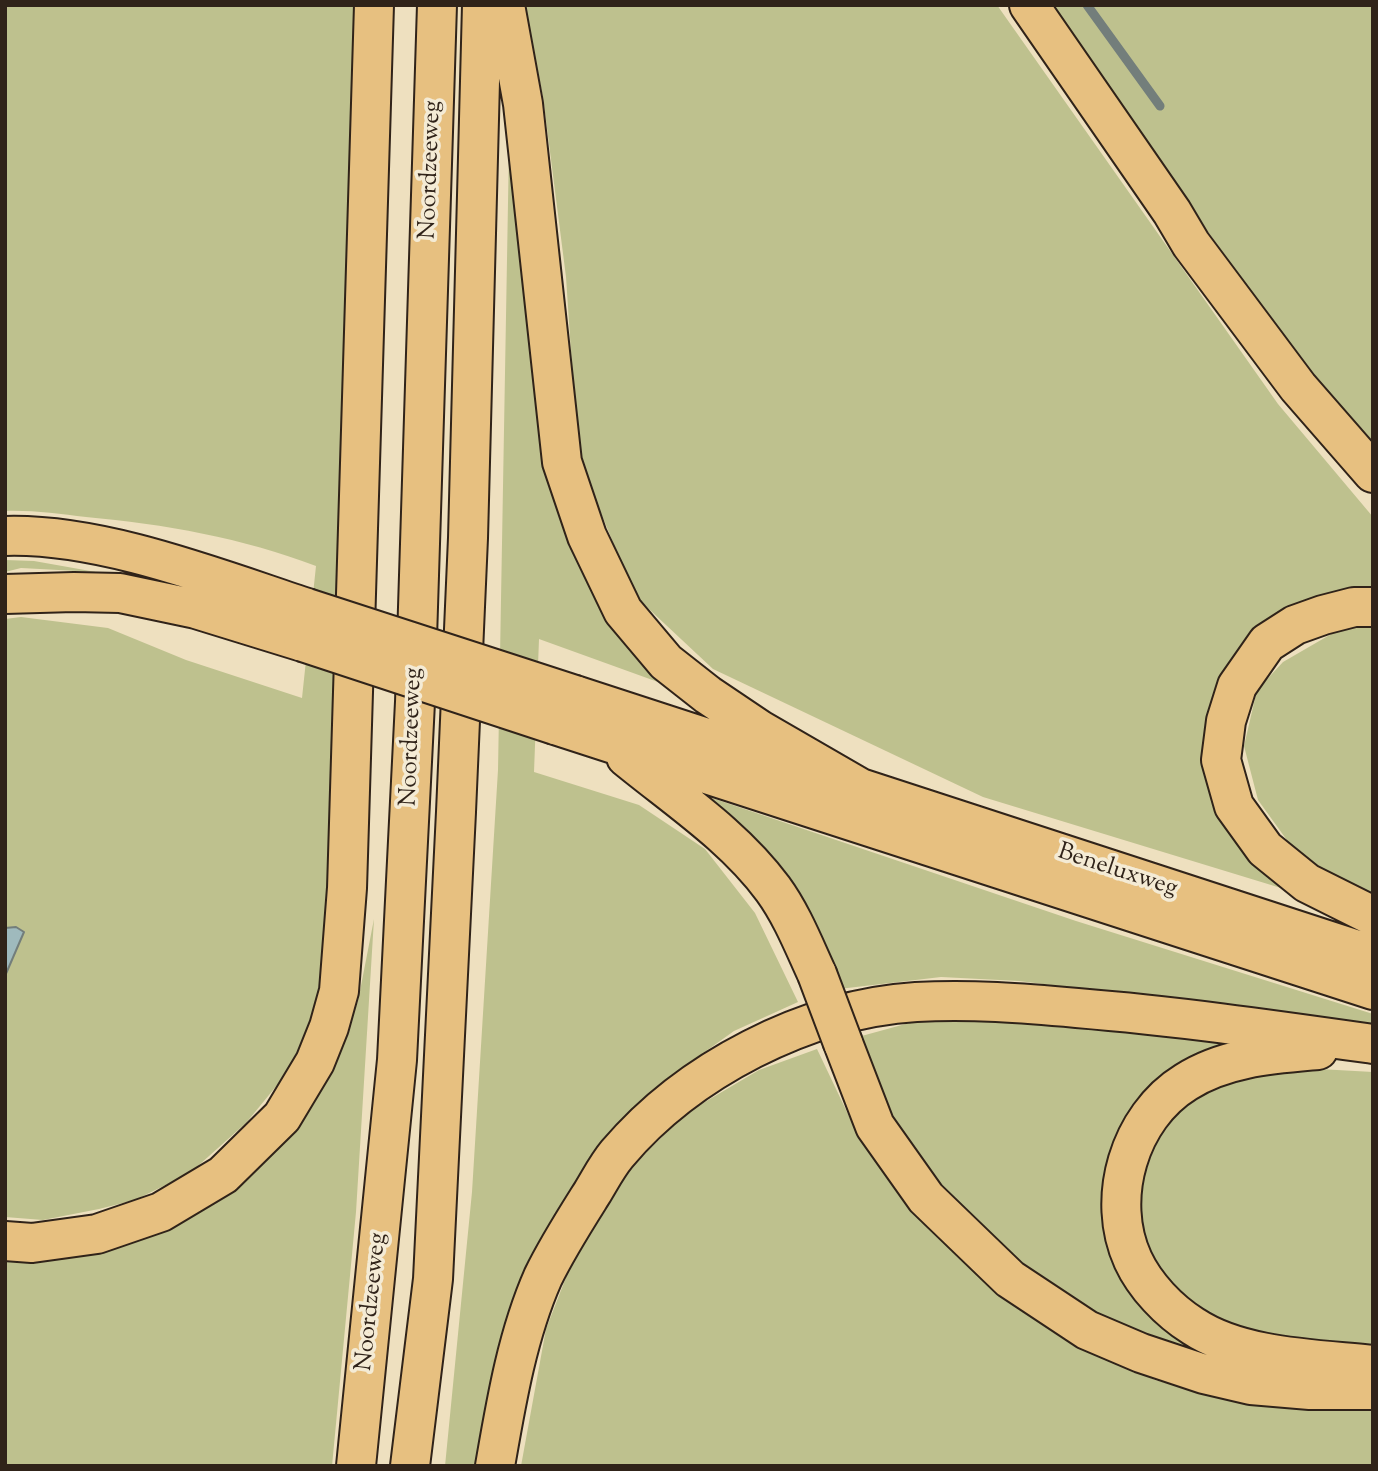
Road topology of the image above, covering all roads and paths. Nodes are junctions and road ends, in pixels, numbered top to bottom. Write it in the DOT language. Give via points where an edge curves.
graph roads {
  1 [pos="374,5"];
  2 [pos="437,5"];
  3 [pos="482,5"];
  4 [pos="505,5"];
  5 [pos="1029,5"];
  6 [pos="1373,473"];
  7 [pos="5,537"];
  8 [pos="5,594"];
  9 [pos="1373,607"];
  10 [pos="305,625"];
  11 [pos="575,713"];
  12 [pos="611,744"];
  13 [pos="862,789"];
  14 [pos="1373,916"];
  15 [pos="1373,955"];
  16 [pos="1373,990"];
  17 [pos="1373,1045"];
  18 [pos="5,1241"];
  19 [pos="1373,1365"];
  20 [pos="1373,1390"];
  21 [pos="356,1466"];
  22 [pos="410,1466"];
  23 [pos="495,1466"];
  1 -- 18 [label="highway" via="347,888 339,991 329,1027 282,1116 223,1175 161,1212 97,1234 32,1243"];
  2 -- 21 [label="highway, Noordzeeweg" via="416,689 398,1046"];
  3 -- 22 [label="highway, Noordzeeweg" via="468,538 452,895 433,1279"];
  4 -- 13 [label="highway" via="523,104 562,462 587,536 623,611 666,662 760,730"];
  5 -- 6 [label="highway" via="1200,255 1298,387"];
  7 -- 10 [label="highway" via="95,545 174,565"];
  8 -- 10 [label="highway" via="120,593"];
  9 -- 14 [label="highway" via="1323,615 1295,625 1267,643 1237,686 1226,721 1222,760 1234,806 1265,849 1307,883"];
  10 -- 11 [label="highway, bridge"];
  11 -- 12 [label="highway"];
  11 -- 13 [label="highway"];
  12 -- 16 [label="highway"];
  12 -- 20 [label="highway, bridge" via="728,839 773,889 817,974 875,1126 926,1198 1010,1279 1087,1330 1204,1374 1251,1385"];
  13 -- 15 [label="highway, Beneluxweg"];
  17 -- 19 [label="highway" via="1247,1058 1214,1066 1185,1082 1160,1101 1137,1135 1123,1180 1122,1206 1133,1260 1173,1312 1195,1328 1220,1340 1280,1355"];
  17 -- 23 [label="highway" via="1123,1012 995,1001 914,1002 845,1014 735,1057 687,1090 615,1155 566,1233 525,1329"];
}
